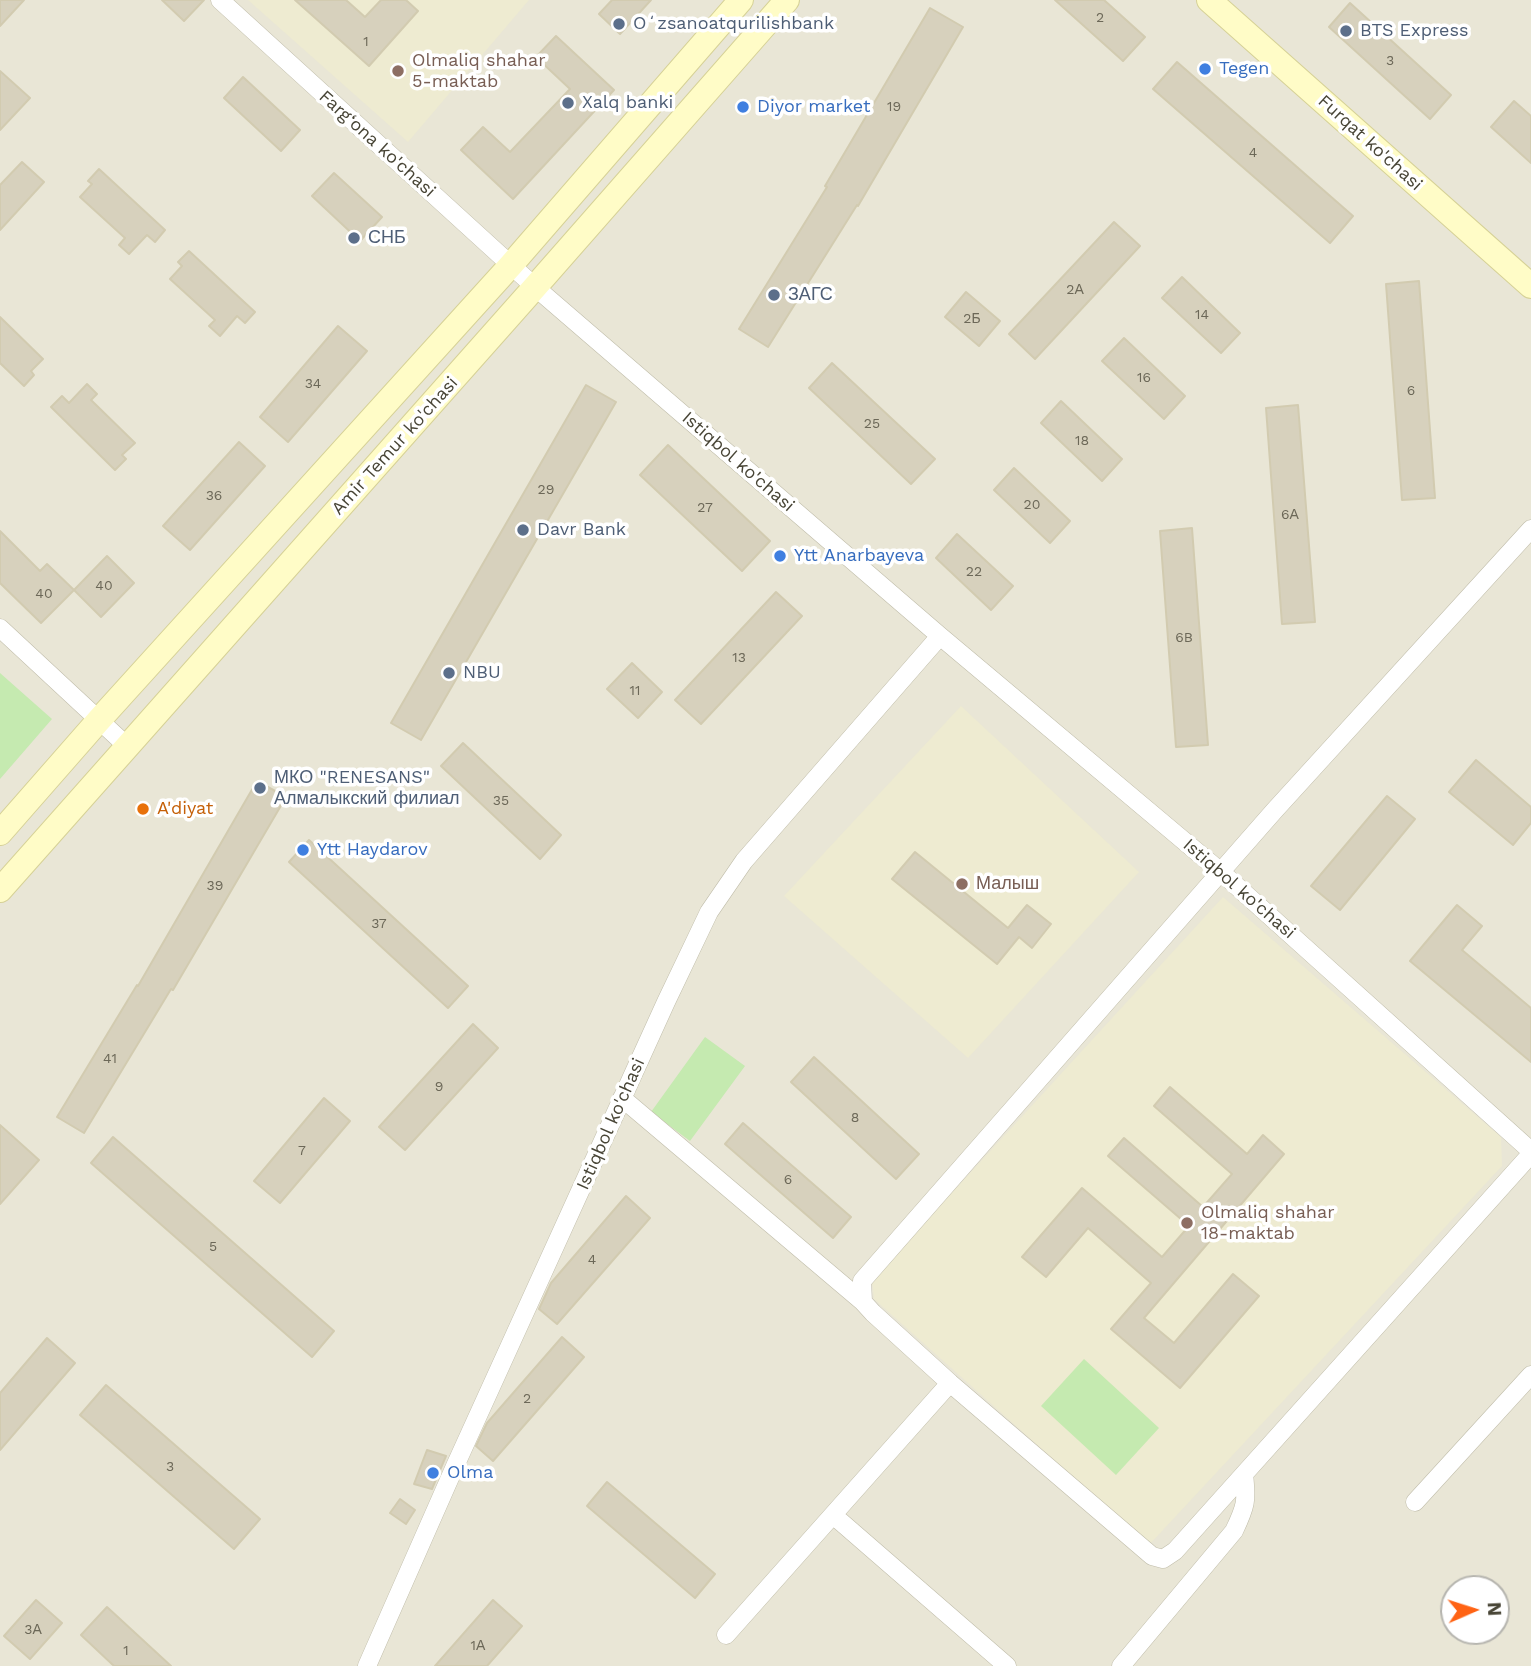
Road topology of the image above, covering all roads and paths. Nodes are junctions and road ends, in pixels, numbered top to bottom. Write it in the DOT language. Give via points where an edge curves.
graph roads {
  1 [pos="220,0"];
  2 [pos="741,0"];
  3 [pos="787,0"];
  4 [pos="1209,0"];
  5 [pos="511,265"];
  6 [pos="1531,286"];
  7 [pos="536,287"];
  8 [pos="1531,529"];
  9 [pos="0,628"];
  10 [pos="940,636"];
  11 [pos="99,720"];
  12 [pos="128,747"];
  13 [pos="0,833"];
  14 [pos="1222,872"];
  15 [pos="0,890"];
  16 [pos="622,1098"];
  17 [pos="1531,1152"];
  18 [pos="863,1302"];
  19 [pos="1531,1374"];
  20 [pos="950,1383"];
  21 [pos="1244,1474"];
  22 [pos="1415,1502"];
  23 [pos="833,1515"];
  24 [pos="726,1635"];
  25 [pos="368,1666"];
  26 [pos="1007,1666"];
  27 [pos="1121,1666"];
  1 -- 5 [label="street, Farg‘ona ko'chasi"];
  2 -- 5 [label="main road, Amir Temur ko'chasi"];
  3 -- 7 [label="main road, Amir Temur ko'chasi"];
  4 -- 6 [label="main road, Furqat ko'chasi"];
  5 -- 7 [label="street, Farg‘ona ko'chasi"];
  5 -- 11 [label="main road, Amir Temur ko'chasi"];
  7 -- 10 [label="street, Istiqbol ko'chasi"];
  7 -- 12 [label="main road, Amir Temur ko'chasi"];
  8 -- 14 [label="street"];
  9 -- 11 [label="street"];
  10 -- 14 [label="street, Istiqbol ko'chasi"];
  10 -- 16 [label="street, Istiqbol ko'chasi" via="744,861 709,912"];
  11 -- 12 [label="street"];
  11 -- 13 [label="main road, Amir Temur ko'chasi"];
  12 -- 15 [label="main road, Amir Temur ko'chasi"];
  14 -- 17 [label="street, Istiqbol ko'chasi"];
  14 -- 18 [label="street" via="862,1281"];
  16 -- 18 [label="street"];
  16 -- 25 [label="street, Istiqbol ko'chasi"];
  17 -- 21 [label="street"];
  18 -- 20 [label="street"];
  19 -- 22 [label="street"];
  20 -- 21 [label="street" via="1152,1556 1163,1559 1175,1551"];
  20 -- 23 [label="street"];
  21 -- 27 [label="street" via="1246,1497 1234,1531"];
  23 -- 24 [label="street"];
  23 -- 26 [label="street"];
}
